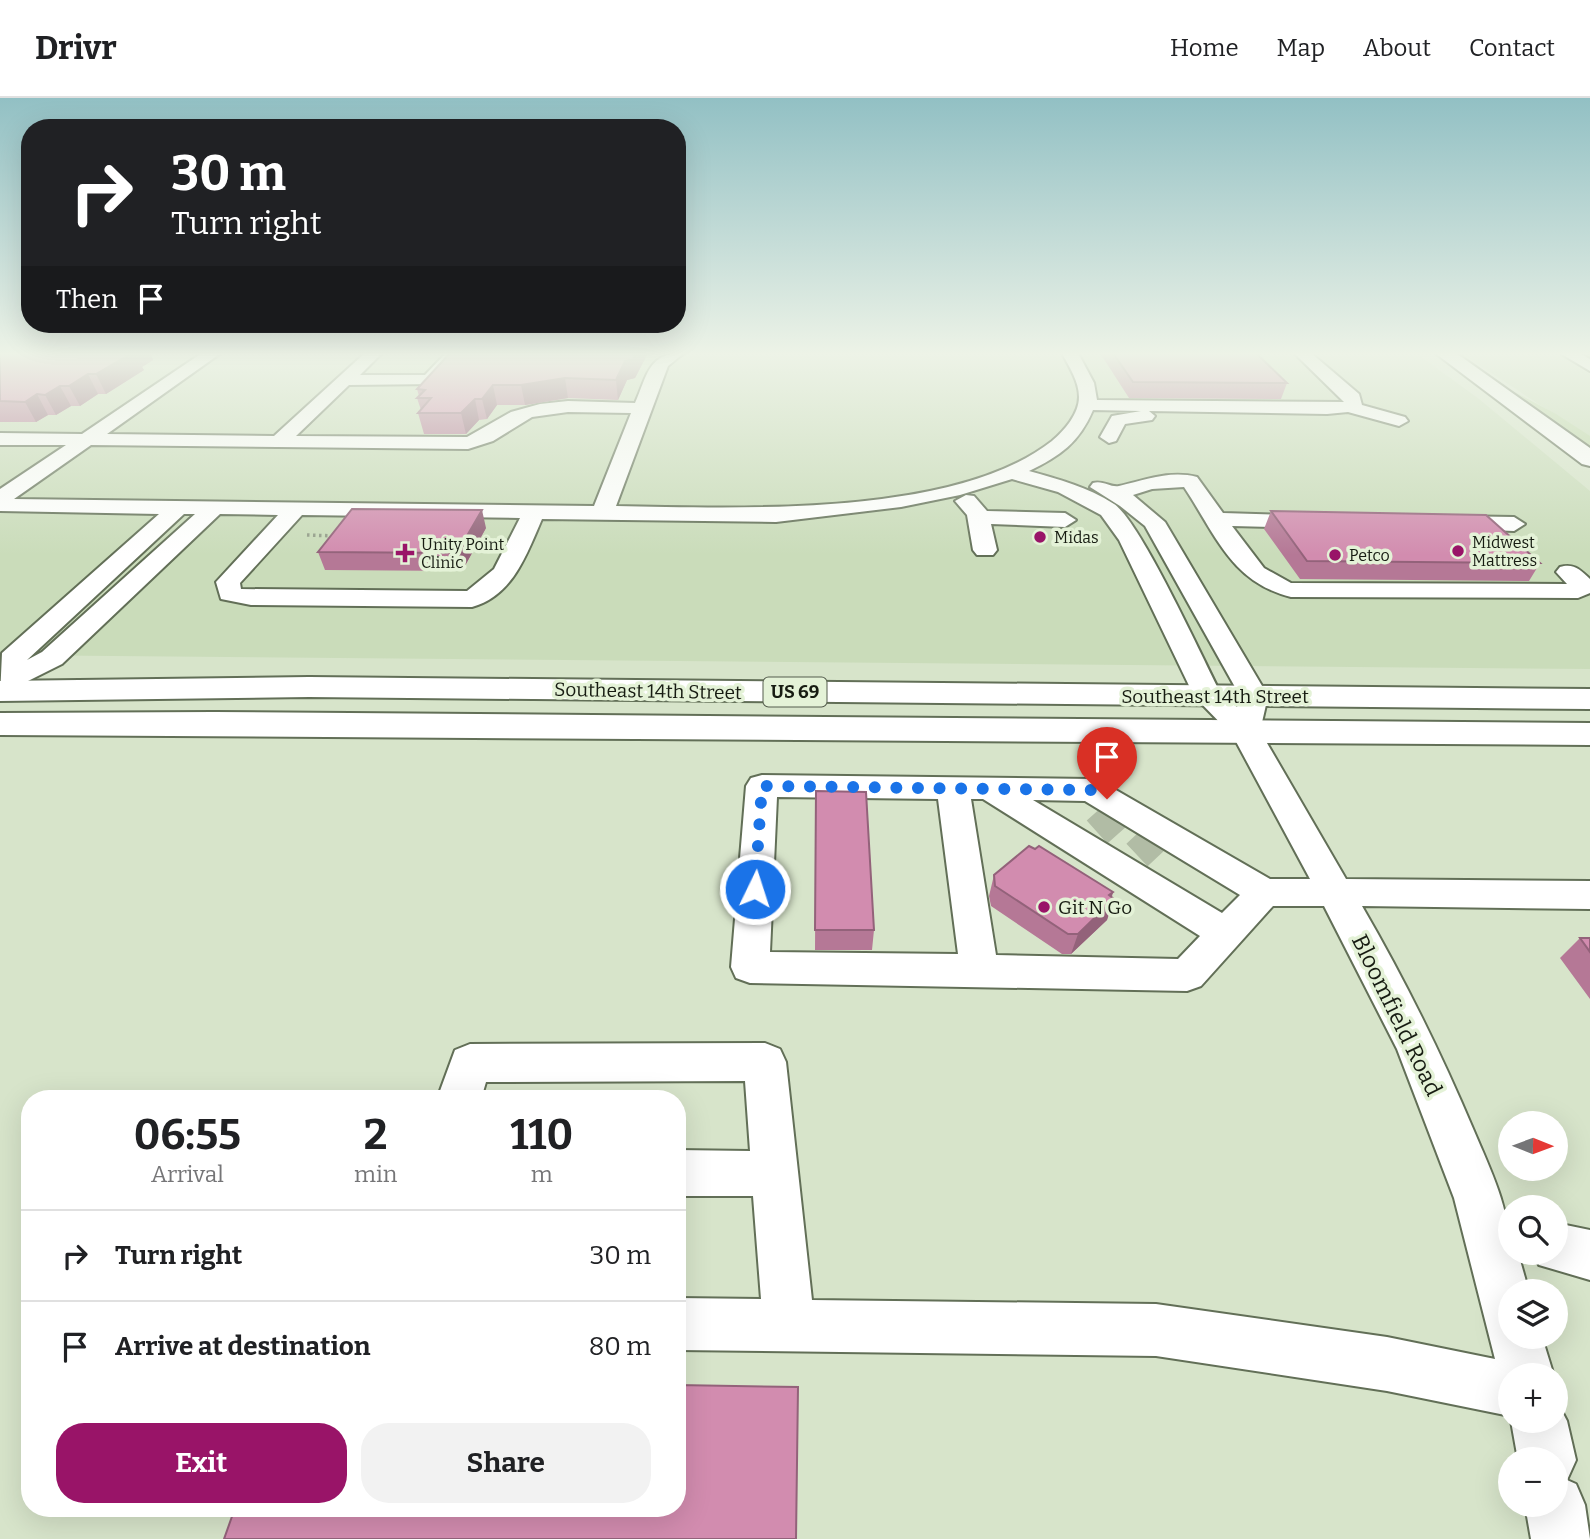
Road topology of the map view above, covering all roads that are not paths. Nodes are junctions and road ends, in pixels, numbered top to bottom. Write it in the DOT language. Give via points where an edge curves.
graph roads {
  1 [pos="100,420"];
  2 [pos="302,420"];
  3 [pos="511,420"];
  4 [pos="637,420"];
  5 [pos="1080,420"];
  6 [pos="1118,420"];
  7 [pos="1538,420"];
  8 [pos="80,432"];
  9 [pos="1109,437"];
  10 [pos="0,439"];
  11 [pos="278,442"];
  12 [pos="1590,458"];
  13 [pos="1032,461"];
  14 [pos="1123,464"];
  15 [pos="1010,472"];
  16 [pos="1153,481"];
  17 [pos="953,491"];
  18 [pos="1117,495"];
  19 [pos="0,499"];
  20 [pos="0,505"];
  21 [pos="179,507"];
  22 [pos="214,508"];
  23 [pos="296,509"];
  24 [pos="534,512"];
  25 [pos="603,512"];
  26 [pos="979,517"];
  27 [pos="1216,519"];
  28 [pos="1065,520"];
  29 [pos="1336,521"];
  30 [pos="1431,522"];
  31 [pos="1514,524"];
  32 [pos="985,550"];
  33 [pos="124,556"];
  34 [pos="162,556"];
  35 [pos="1568,572"];
  36 [pos="3,686"];
  37 [pos="1208,696"];
  38 [pos="1590,699"];
  39 [pos="1250,713"];
  40 [pos="0,724"];
  41 [pos="1590,734"];
  42 [pos="953,788"];
  43 [pos="990,789"];
  44 [pos="1104,825"];
  45 [pos="1143,849"];
  46 [pos="1264,892"];
  47 [pos="1337,895"];
  48 [pos="1590,895"];
  49 [pos="1224,932"];
  50 [pos="979,971"];
  51 [pos="462,1090"];
  52 [pos="686,1173"];
  53 [pos="775,1174"];
  54 [pos="1498,1234"];
  55 [pos="1568,1250"];
  56 [pos="1590,1255"];
  57 [pos="686,1324"];
  58 [pos="789,1328"];
  59 [pos="1498,1387"];
  60 [pos="1557,1517"];
  61 [pos="1561,1539"];
  1 -- 8 [label="street"];
  2 -- 11 [label="street"];
  3 -- 11 [label="street" via="486,440 468,443"];
  4 -- 25 [label="street"];
  5 -- 13 [label="street" via="1065,439"];
  6 -- 9 [label="street"];
  7 -- 12 [label="main road"];
  8 -- 10 [label="street" via="52,439"];
  8 -- 11 [label="street"];
  8 -- 19 [label="street"];
  13 -- 15 [label="street"];
  13 -- 18 [label="street, Bloomfield Road"];
  14 -- 16 [label="street"];
  15 -- 17 [label="street"];
  15 -- 37 [label="street" via="1065,488 1109,510 1130,540"];
  16 -- 18 [label="street"];
  16 -- 27 [label="street" via="1190,481"];
  17 -- 25 [label="street" via="902,503 820,513"];
  17 -- 26 [label="street" via="976,509"];
  18 -- 39 [label="street, Bloomfield Road" via="1154,522"];
  20 -- 21 [label="street"];
  21 -- 22 [label="street"];
  21 -- 33 [label="street"];
  22 -- 23 [label="street"];
  22 -- 34 [label="street"];
  23 -- 24 [label="street"];
  23 -- 24 [label="street" via="228,582 230,594 242,598 472,599 489,592 502,579"];
  24 -- 25 [label="street"];
  26 -- 28 [label="street"];
  26 -- 32 [label="street"];
  27 -- 29 [label="street"];
  27 -- 35 [label="street" via="1251,572 1272,587 1291,590 1578,592 1584,586"];
  30 -- 31 [label="street"];
  33 -- 34 [label="street"];
  33 -- 36 [label="street" via="12,659"];
  34 -- 36 [label="street" via="52,658"];
  36 -- 37 [label="main road, Southeast 14th Street / US 69"];
  37 -- 39 [label="main road, Southeast 14th Street / US 69"];
  38 -- 39 [label="main road, Southeast 14th Street / US 69"];
  39 -- 40 [label="main road, Southeast 14th Street / US 69"];
  39 -- 41 [label="main road, Southeast 14th Street / US 69"];
  39 -- 47 [label="street, Bloomfield Road"];
  42 -- 43 [label="street"];
  42 -- 50 [label="street"];
  42 -- 50 [label="street" via="762,786 750,967"];
  43 -- 44 [label="street"];
  43 -- 44 [label="street" via="1091,790"];
  44 -- 45 [label="street"];
  44 -- 45 [label="street"];
  45 -- 46 [label="street"];
  45 -- 49 [label="street"];
  46 -- 47 [label="street"];
  46 -- 49 [label="street"];
  47 -- 48 [label="street"];
  47 -- 54 [label="street, Bloomfield Road" via="1418,1048 1478,1198"];
  49 -- 50 [label="street" via="1187,975"];
  51 -- 53 [label="street" via="470,1063 765,1062"];
  52 -- 53 [label="street"];
  53 -- 58 [label="street"];
  55 -- 56 [label="street"];
  57 -- 58 [label="street"];
  58 -- 59 [label="street" via="1156,1330 1387,1364"];
  60 -- 61 [label="street"];
}
